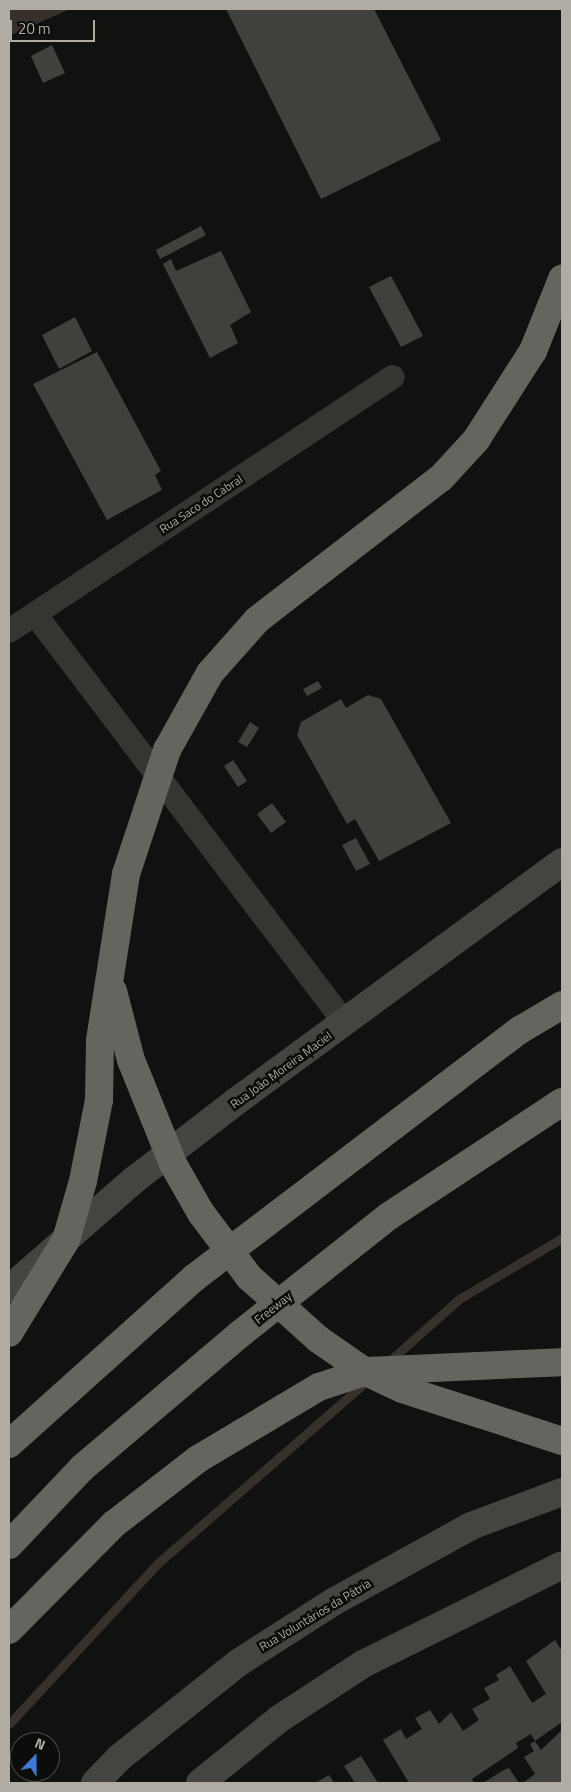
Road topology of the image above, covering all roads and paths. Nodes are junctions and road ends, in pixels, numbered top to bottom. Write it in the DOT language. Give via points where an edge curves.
graph roads {
  1 [pos="562,279"];
  2 [pos="393,378"];
  3 [pos="35,614"];
  4 [pos="9,631"];
  5 [pos="562,862"];
  6 [pos="110,982"];
  7 [pos="562,1005"];
  8 [pos="344,1023"];
  9 [pos="562,1102"];
  10 [pos="9,1289"];
  11 [pos="9,1333"];
  12 [pos="562,1362"];
  13 [pos="480,1414"];
  14 [pos="562,1420"];
  15 [pos="562,1441"];
  16 [pos="9,1444"];
  17 [pos="562,1492"];
  18 [pos="9,1545"];
  19 [pos="562,1565"];
  20 [pos="9,1630"];
  21 [pos="95,1783"];
  22 [pos="200,1783"];
  1 -- 6 [label="highway, bridge" via="533,351 476,440 441,478 396,515 257,620 210,673 167,750 144,810 126,874"];
  2 -- 3 [label="street, Rua Saco do Cabral"];
  3 -- 4 [label="street, Rua Saco do Cabral"];
  3 -- 8 [label="street"];
  5 -- 8 [label="main road, Rua João Moreira Maciel"];
  6 -- 11 [label="highway, bridge" via="100,1040 99,1100 81,1190 66,1240"];
  6 -- 13 [label="highway, bridge" via="131,1060 173,1164 201,1213 250,1277 318,1339 364,1371 402,1389"];
  7 -- 16 [label="highway" via="520,1030 194,1278"];
  8 -- 10 [label="main road, Rua João Moreira Maciel" via="134,1180"];
  9 -- 18 [label="highway, Freeway" via="390,1216 240,1334 82,1468"];
  12 -- 20 [label="highway" via="367,1371 319,1388 198,1459 114,1524"];
  13 -- 14 [label="highway"];
  13 -- 15 [label="highway"];
  17 -- 21 [label="main road, Rua Voluntários da Pátria" via="472,1526 333,1602 238,1663 119,1758"];
  19 -- 22 [label="main road" via="363,1664 280,1719"];
}
